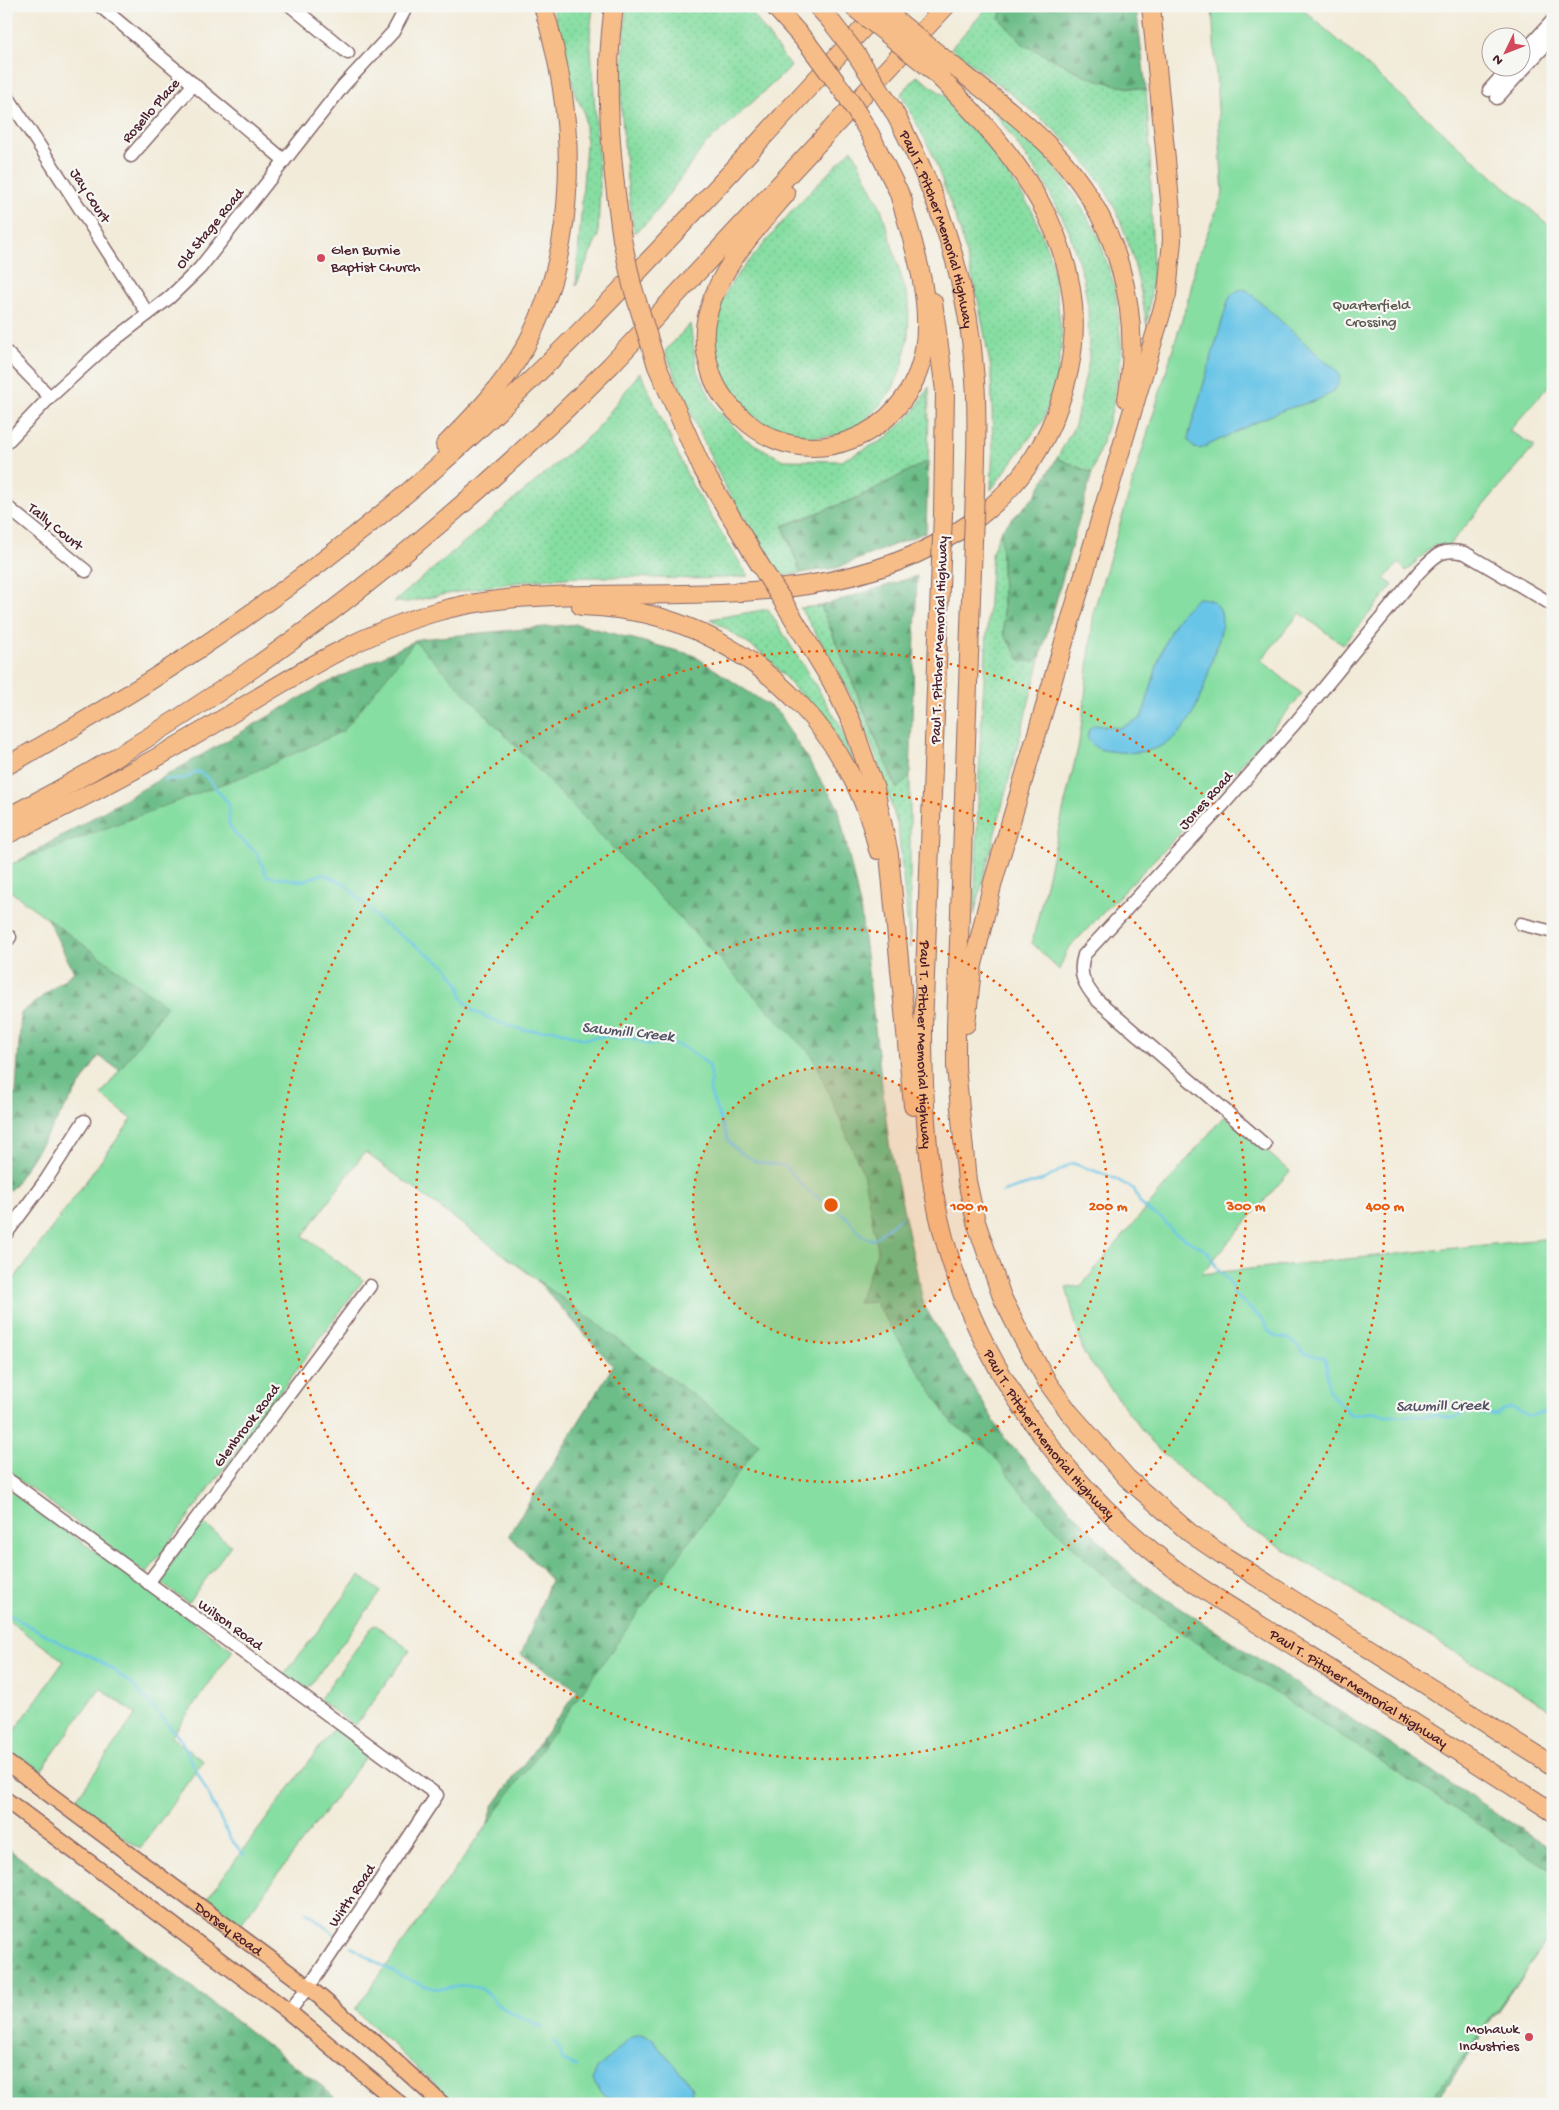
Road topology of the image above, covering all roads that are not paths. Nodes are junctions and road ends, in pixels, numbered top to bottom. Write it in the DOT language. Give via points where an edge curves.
graph roads {
  1 [pos="100,6"];
  2 [pos="291,6"];
  3 [pos="406,6"];
  4 [pos="543,6"];
  5 [pos="614,6"];
  6 [pos="774,6"];
  7 [pos="817,6"];
  8 [pos="852,6"];
  9 [pos="872,6"];
  10 [pos="879,6"];
  11 [pos="884,6"];
  12 [pos="947,6"];
  13 [pos="1151,6"];
  14 [pos="1553,20"];
  15 [pos="1553,37"];
  16 [pos="1532,43"];
  17 [pos="348,54"];
  18 [pos="1532,57"];
  19 [pos="937,63"];
  20 [pos="1503,78"];
  21 [pos="1510,78"];
  22 [pos="194,84"];
  23 [pos="6,94"];
  24 [pos="764,134"];
  25 [pos="130,156"];
  26 [pos="284,160"];
  27 [pos="898,190"];
  28 [pos="148,314"];
  29 [pos="6,352"];
  30 [pos="50,397"];
  31 [pos="6,443"];
  32 [pos="6,506"];
  33 [pos="1094,536"];
  34 [pos="342,546"];
  35 [pos="86,571"];
  36 [pos="478,602"];
  37 [pos="1553,605"];
  38 [pos="6,766"];
  39 [pos="6,818"];
  40 [pos="6,835"];
  41 [pos="1521,924"];
  42 [pos="1553,932"];
  43 [pos="897,942"];
  44 [pos="961,1110"];
  45 [pos="84,1121"];
  46 [pos="1265,1145"];
  47 [pos="6,1234"];
  48 [pos="954,1269"];
  49 [pos="370,1286"];
  50 [pos="6,1478"];
  51 [pos="148,1583"];
  52 [pos="6,1762"];
  53 [pos="1553,1766"];
  54 [pos="437,1795"];
  55 [pos="6,1800"];
  56 [pos="1553,1812"];
  57 [pos="308,1987"];
  58 [pos="289,2012"];
  59 [pos="400,2104"];
  60 [pos="442,2104"];
  1 -- 22 [label="street"];
  2 -- 17 [label="street"];
  3 -- 26 [label="street, Old Stage Road" via="393,32 349,79"];
  4 -- 34 [label="highway" via="561,88 567,168 563,238 547,299 524,349 489,400"];
  5 -- 43 [label="highway, bridge" via="609,58 612,158 622,239 632,285 657,366 702,468 832,682 866,756 883,822"];
  6 -- 27 [label="highway, Paul T. Pitcher Memorial Highway, bridge" via="844,92 870,134"];
  7 -- 44 [label="highway, Paul T. Pitcher Memorial Highway, bridge" via="854,51 893,110 943,219 965,298 975,381 976,491 956,1027"];
  8 -- 19 [label="highway, bridge"];
  9 -- 24 [label="highway"];
  10 -- 19 [label="highway, bridge"];
  11 -- 24 [label="highway"];
  12 -- 27 [label="highway" via="747,241 715,292 704,333 711,374 732,409 768,436 811,447 835,445 869,432 886,420 910,390 924,349 924,301 915,249"];
  12 -- 39 [label="highway" via="611,365 464,504 370,581 236,680 179,718"];
  13 -- 33 [label="highway" via="1171,211 1167,294"];
  14 -- 16 [label="street"];
  15 -- 18 [label="street"];
  19 -- 33 [label="highway" via="1025,125 1050,147 1071,171 1104,224 1118,257 1130,314 1131,374"];
  19 -- 36 [label="highway" via="1004,145 1028,180 1062,251 1070,285 1074,313 1072,355 1063,396 1051,430 1032,462 1011,488 990,510 924,551 852,577 809,586 753,591 547,596"];
  20 -- 21 [label="street" via="1493,94"];
  22 -- 25 [label="street, Rosello Place"];
  22 -- 26 [label="street"];
  23 -- 28 [label="street, Jay Court"];
  24 -- 34 [label="highway" via="580,332 532,379 436,468"];
  26 -- 28 [label="street, Old Stage Road" via="200,268"];
  27 -- 48 [label="highway, Paul T. Pitcher Memorial Highway, bridge" via="916,234 926,271 942,356 946,426 923,1089 926,1139 935,1195"];
  28 -- 30 [label="street, Old Stage Road" via="105,347"];
  29 -- 30 [label="street"];
  30 -- 31 [label="street, Old Stage Road"];
  32 -- 35 [label="street, Tally Court"];
  33 -- 44 [label="highway" via="981,926 972,969"];
  34 -- 38 [label="highway" via="152,680"];
  36 -- 40 [label="highway" via="387,627 346,645 151,760"];
  36 -- 43 [label="highway" via="618,608 660,617 719,641 775,681 818,726 852,780 876,840"];
  37 -- 46 [label="street, Jones Road" via="1465,553 1453,550 1436,556 1227,801 1084,955 1080,971 1096,999"];
  41 -- 42 [label="street"];
  43 -- 48 [label="highway" via="916,1141 928,1198"];
  44 -- 53 [label="highway, Paul T. Pitcher Memorial Highway" via="967,1181 976,1222 1002,1297 1048,1383 1099,1449 1126,1478 1190,1533"];
  45 -- 47 [label="street"];
  48 -- 56 [label="highway, Paul T. Pitcher Memorial Highway" via="990,1355 1041,1436 1094,1497 1135,1537 1166,1563"];
  49 -- 51 [label="street, Glenbrook Road"];
  50 -- 51 [label="street, Wilson Road"];
  51 -- 54 [label="street, Wilson Road"];
  52 -- 57 [label="main road, Dorsey Road"];
  54 -- 57 [label="street, Wirth Road"];
  55 -- 58 [label="main road, Dorsey Road"];
  57 -- 58 [label="street, Wirth Road"];
  57 -- 60 [label="main road, Dorsey Road"];
  58 -- 59 [label="main road, Dorsey Road"];
}
